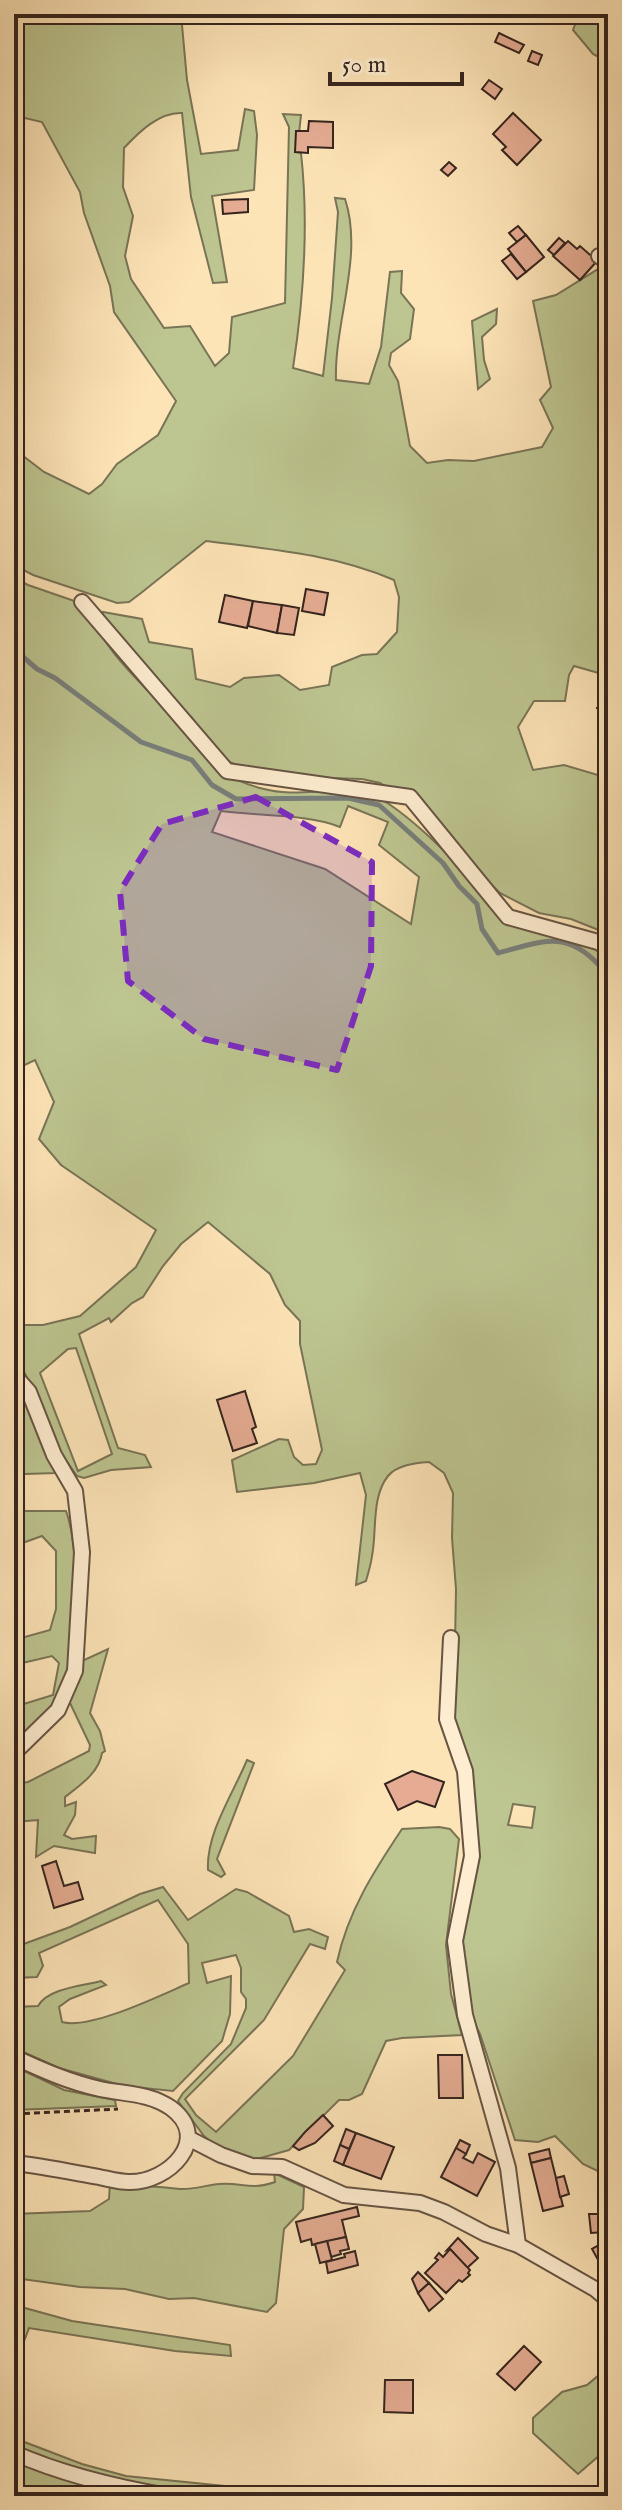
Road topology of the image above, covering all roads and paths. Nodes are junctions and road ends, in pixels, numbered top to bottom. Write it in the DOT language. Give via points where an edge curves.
graph roads {
  1 [pos="82,602"];
  2 [pos="608,948"];
  3 [pos="14,1375"];
  4 [pos="451,1638"];
  5 [pos="14,1753"];
  6 [pos="14,2057"];
  7 [pos="123,2109"];
  8 [pos="14,2114"];
  9 [pos="188,2138"];
  10 [pos="14,2163"];
  11 [pos="518,2245"];
  12 [pos="608,2300"];
  13 [pos="14,2453"];
  14 [pos="168,2496"];
  1 -- 2 [label="street" via="227,771 410,797 508,917"];
  3 -- 5 [label="street" via="29,1392 75,1491 82,1552 75,1671 58,1710"];
  4 -- 11 [label="street" via="447,1719 465,1771 472,1856 455,1941 465,2015 508,2168"];
  6 -- 9 [label="street" via="52,2075 169,2106 183,2119"];
  7 -- 8 [label="path"];
  9 -- 10 [label="street" via="181,2158 161,2176 130,2182"];
  9 -- 11 [label="street" via="252,2166 282,2167 344,2195 420,2203"];
  11 -- 12 [label="street"];
  13 -- 14 [label="street" via="110,2486"];
}
